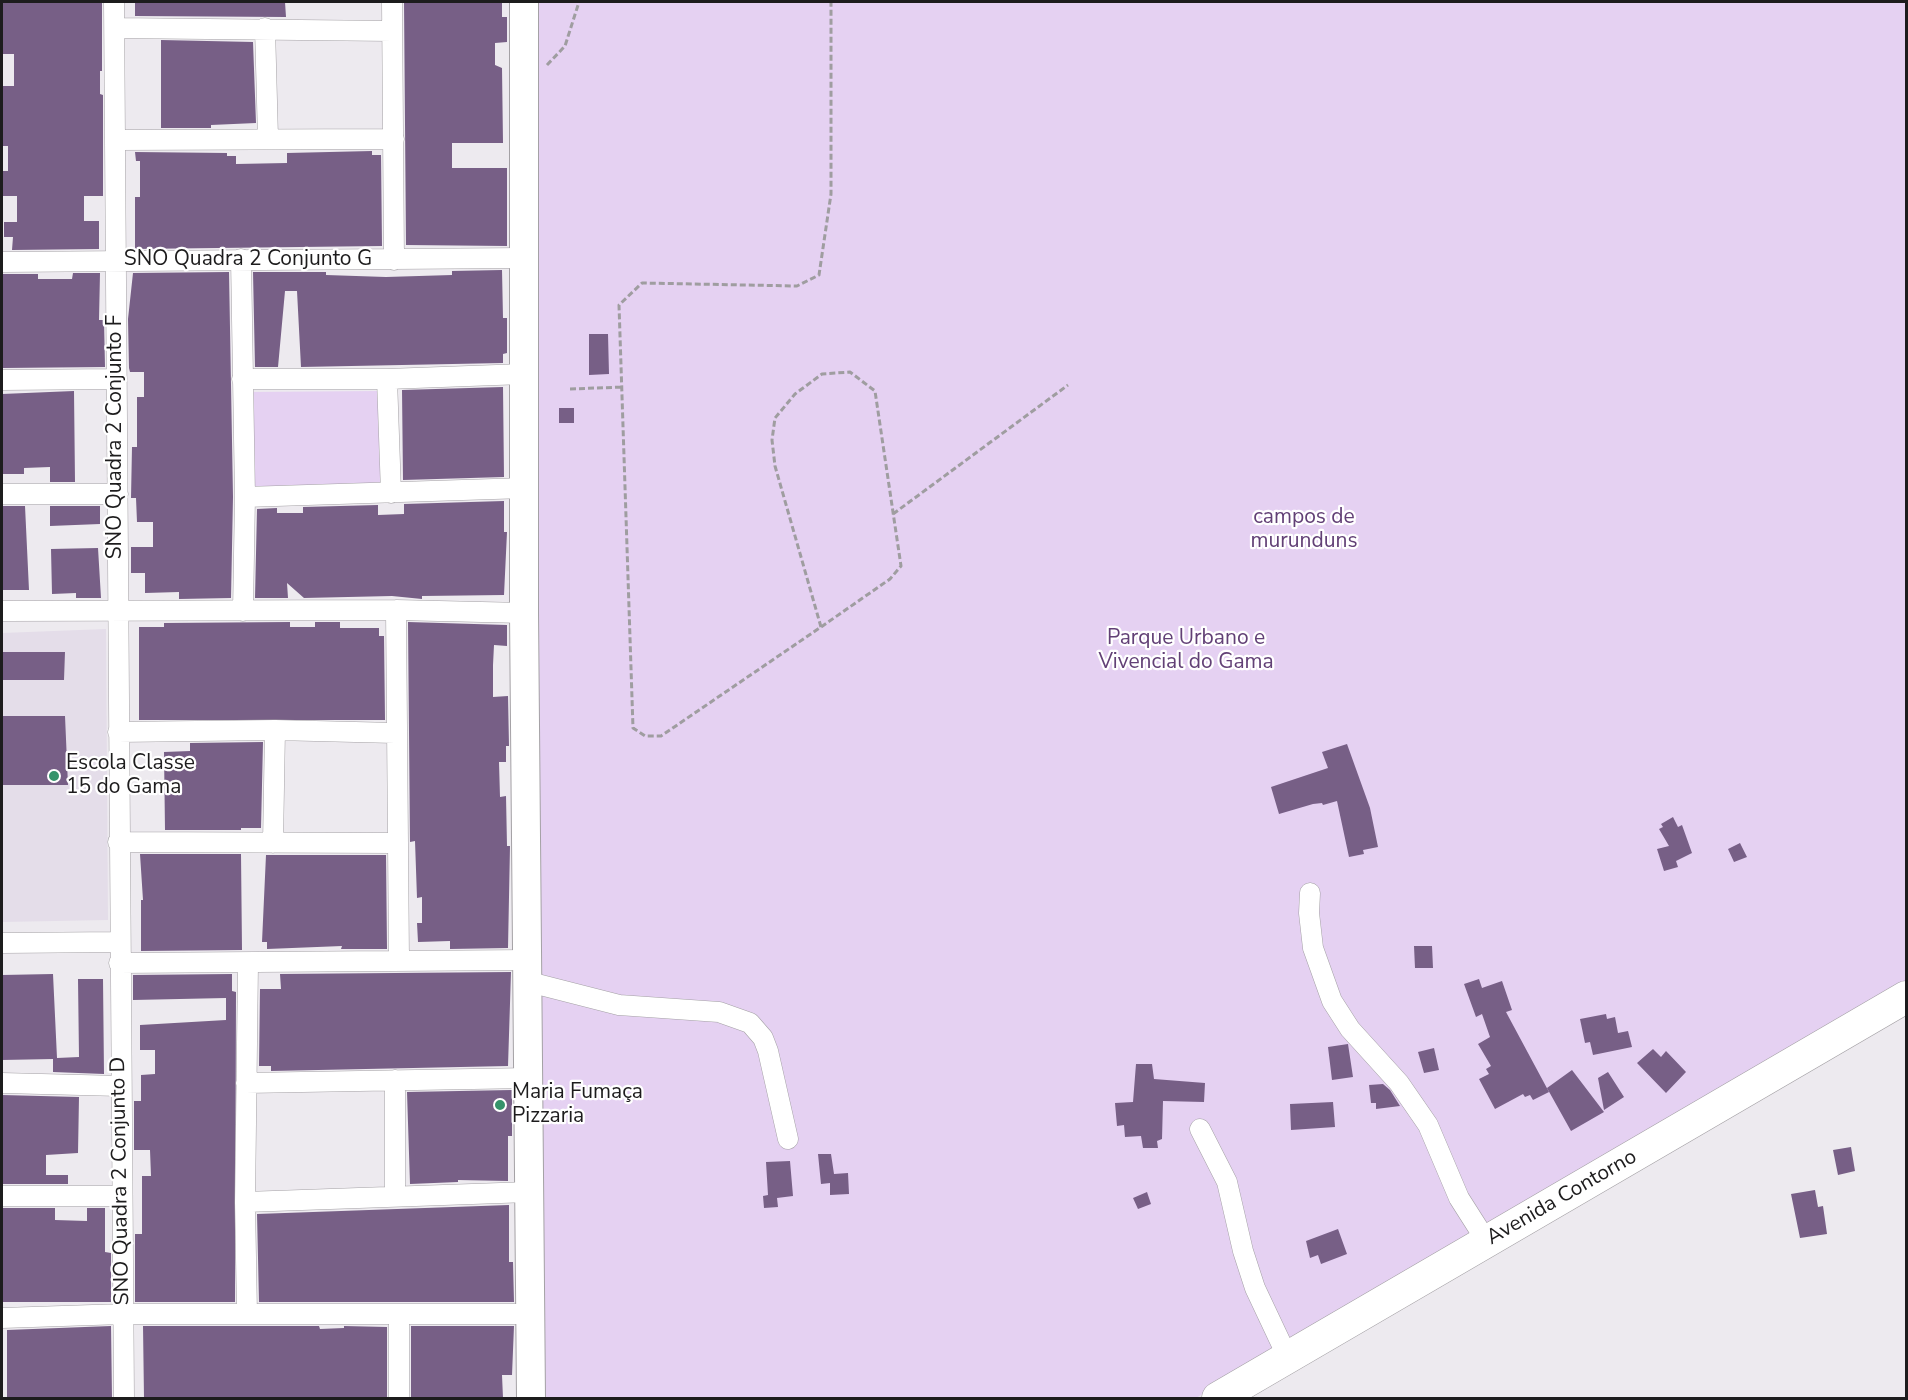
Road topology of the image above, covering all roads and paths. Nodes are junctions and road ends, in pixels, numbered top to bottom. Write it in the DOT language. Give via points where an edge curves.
graph roads {
  1 [pos="114,2"];
  2 [pos="392,2"];
  3 [pos="524,2"];
  4 [pos="579,2"];
  5 [pos="831,2"];
  6 [pos="115,28"];
  7 [pos="265,28"];
  8 [pos="392,31"];
  9 [pos="524,90"];
  10 [pos="268,138"];
  11 [pos="394,139"];
  12 [pos="116,140"];
  13 [pos="523,258"];
  14 [pos="241,260"];
  15 [pos="394,260"];
  16 [pos="2,262"];
  17 [pos="115,262"];
  18 [pos="524,374"];
  19 [pos="117,379"];
  20 [pos="242,379"];
  21 [pos="387,379"];
  22 [pos="2,380"];
  23 [pos="1068,385"];
  24 [pos="624,387"];
  25 [pos="570,389"];
  26 [pos="525,488"];
  27 [pos="391,493"];
  28 [pos="2,494"];
  29 [pos="118,494"];
  30 [pos="245,497"];
  31 [pos="893,514"];
  32 [pos="396,610"];
  33 [pos="2,611"];
  34 [pos="243,611"];
  35 [pos="117,612"];
  36 [pos="524,613"];
  37 [pos="821,627"];
  38 [pos="275,730"];
  39 [pos="118,732"];
  40 [pos="395,733"];
  41 [pos="118,842"];
  42 [pos="273,843"];
  43 [pos="396,843"];
  44 [pos="1310,893"];
  45 [pos="119,942"];
  46 [pos="2,943"];
  47 [pos="399,961"];
  48 [pos="119,963"];
  49 [pos="248,964"];
  50 [pos="529,971"];
  51 [pos="1906,997"];
  52 [pos="529,1078"];
  53 [pos="395,1080"];
  54 [pos="2,1083"];
  55 [pos="246,1083"];
  56 [pos="120,1086"];
  57 [pos="1200,1129"];
  58 [pos="788,1139"];
  59 [pos="530,1192"];
  60 [pos="2,1196"];
  61 [pos="122,1196"];
  62 [pos="394,1196"];
  63 [pos="245,1202"];
  64 [pos="1487,1242"];
  65 [pos="123,1314"];
  66 [pos="247,1314"];
  67 [pos="531,1314"];
  68 [pos="399,1316"];
  69 [pos="2,1318"];
  70 [pos="1288,1358"];
  71 [pos="124,1398"];
  72 [pos="399,1398"];
  73 [pos="531,1398"];
  74 [pos="1218,1398"];
  1 -- 6 [label="street, SNO Quadra 2 Conjunto G"];
  2 -- 8 [label="street, SNO Quadra 2 Conjunto G"];
  3 -- 9 [label="street"];
  4 -- 9 [label="path" via="565,46"];
  5 -- 24 [label="path" via="831,194 819,275 797,286 642,283 619,305"];
  6 -- 7 [label="street"];
  6 -- 12 [label="street, SNO Quadra 2 Conjunto G"];
  7 -- 8 [label="street"];
  7 -- 10 [label="street"];
  8 -- 11 [label="street, SNO Quadra 2 Conjunto G"];
  9 -- 13 [label="street"];
  10 -- 11 [label="street"];
  10 -- 12 [label="street"];
  11 -- 15 [label="street, SNO Quadra 2 Conjunto G"];
  12 -- 17 [label="street, SNO Quadra 2 Conjunto G"];
  13 -- 15 [label="street, SNO Quadra 2 Conjunto G"];
  13 -- 18 [label="street"];
  14 -- 15 [label="street, SNO Quadra 2 Conjunto G"];
  14 -- 17 [label="street, SNO Quadra 2 Conjunto G"];
  14 -- 20 [label="street"];
  16 -- 17 [label="street"];
  17 -- 19 [label="street, SNO Quadra 2 Conjunto F"];
  18 -- 21 [label="street"];
  18 -- 26 [label="street"];
  19 -- 22 [label="street"];
  19 -- 29 [label="street, SNO Quadra 2 Conjunto F"];
  20 -- 21 [label="street"];
  20 -- 30 [label="street"];
  21 -- 27 [label="street"];
  23 -- 31 [label="path"];
  24 -- 25 [label="path"];
  24 -- 37 [label="path" via="633,728 645,736 661,736"];
  26 -- 27 [label="street"];
  26 -- 36 [label="street"];
  27 -- 30 [label="street"];
  28 -- 29 [label="street"];
  29 -- 35 [label="street, SNO Quadra 2 Conjunto F"];
  30 -- 34 [label="street"];
  31 -- 37 [label="path" via="901,566 890,579"];
  31 -- 37 [label="path" via="875,391 850,372 822,374 795,394 775,418 772,440 775,466"];
  32 -- 34 [label="street"];
  32 -- 36 [label="street"];
  32 -- 40 [label="street"];
  33 -- 35 [label="street"];
  34 -- 35 [label="street"];
  35 -- 39 [label="street, SNO Quadra 2 Conjunto F"];
  36 -- 50 [label="street"];
  38 -- 39 [label="street"];
  38 -- 40 [label="street"];
  38 -- 42 [label="street"];
  39 -- 41 [label="street, SNO Quadra 2 Conjunto F"];
  40 -- 43 [label="street"];
  41 -- 42 [label="street"];
  41 -- 45 [label="street, SNO Quadra 2 Conjunto D"];
  42 -- 43 [label="street"];
  43 -- 47 [label="street"];
  44 -- 64 [label="street" via="1313,948 1332,1001 1428,1125 1459,1198"];
  45 -- 46 [label="street"];
  45 -- 48 [label="street, SNO Quadra 2 Conjunto D"];
  47 -- 49 [label="street"];
  47 -- 50 [label="street"];
  48 -- 49 [label="street"];
  48 -- 56 [label="street, SNO Quadra 2 Conjunto D"];
  49 -- 55 [label="street"];
  50 -- 52 [label="street"];
  50 -- 58 [label="street" via="619,1005 719,1012 750,1023 768,1051"];
  51 -- 64 [label="main road, Avenida Contorno"];
  52 -- 53 [label="street"];
  52 -- 59 [label="street"];
  53 -- 55 [label="street"];
  53 -- 62 [label="street"];
  54 -- 56 [label="street"];
  55 -- 63 [label="street"];
  56 -- 61 [label="street, SNO Quadra 2 Conjunto D"];
  57 -- 70 [label="street" via="1227,1182 1255,1288"];
  59 -- 62 [label="street"];
  59 -- 67 [label="street"];
  60 -- 61 [label="street"];
  61 -- 65 [label="street, SNO Quadra 2 Conjunto D"];
  62 -- 63 [label="street"];
  63 -- 66 [label="street"];
  64 -- 70 [label="main road, Avenida Contorno"];
  65 -- 66 [label="street"];
  65 -- 69 [label="street"];
  65 -- 71 [label="street, SNO Quadra 2 Conjunto D"];
  66 -- 68 [label="street"];
  67 -- 68 [label="street"];
  67 -- 73 [label="street"];
  68 -- 72 [label="street"];
  70 -- 74 [label="main road, Avenida Contorno"];
}
